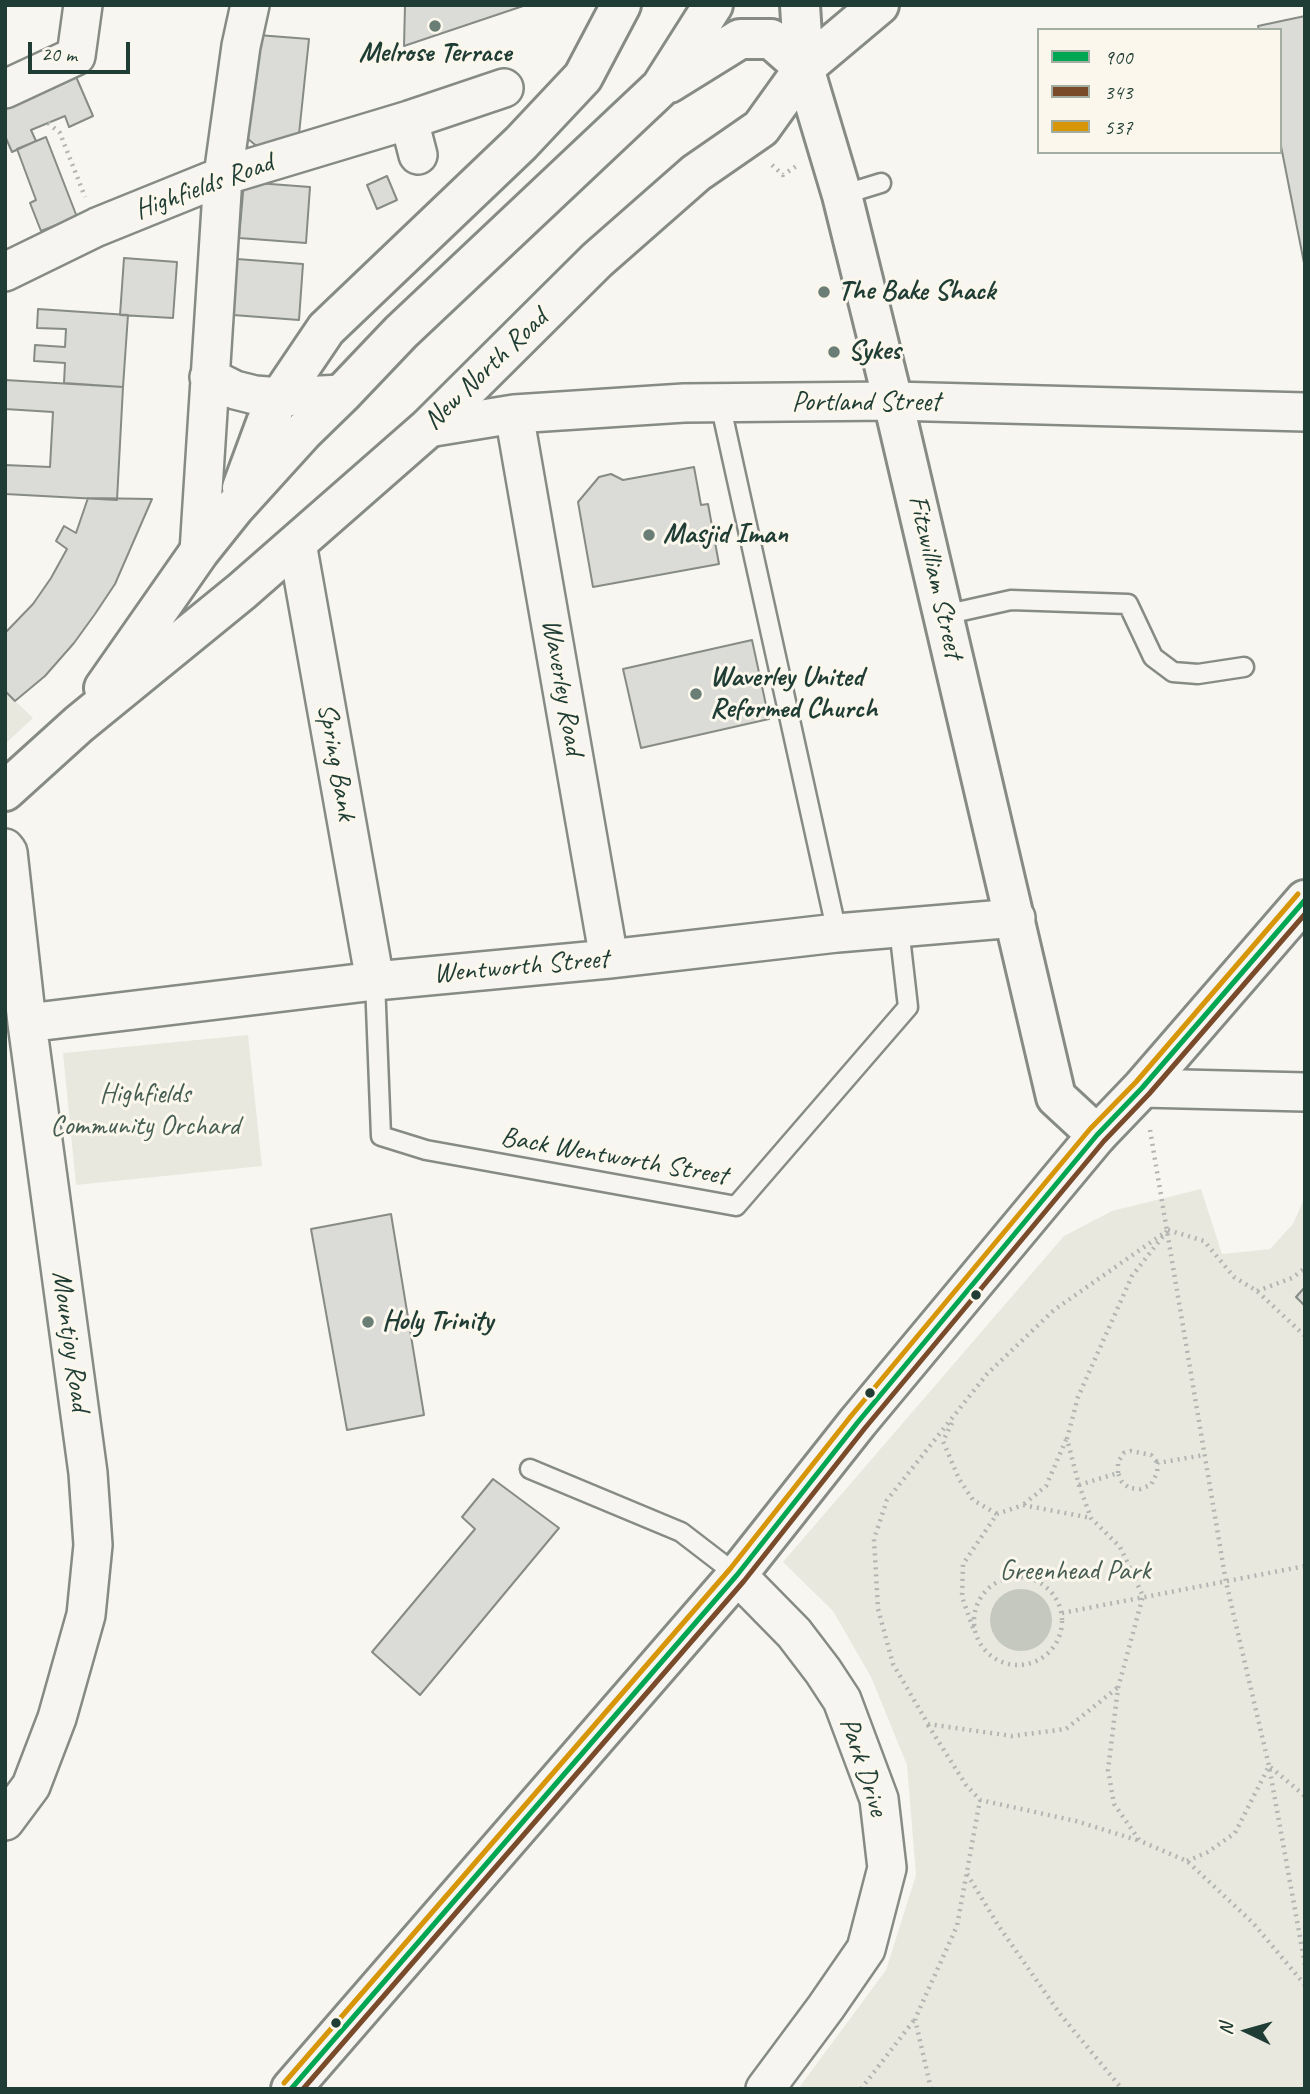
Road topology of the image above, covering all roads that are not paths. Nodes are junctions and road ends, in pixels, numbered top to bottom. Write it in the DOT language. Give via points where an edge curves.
graph roads {
  1 [pos="83,5"];
  2 [pos="250,5"];
  3 [pos="621,5"];
  4 [pos="713,5"];
  5 [pos="800,5"];
  6 [pos="879,5"];
  7 [pos="804,68"];
  8 [pos="504,88"];
  9 [pos="661,88"];
  10 [pos="5,89"];
  11 [pos="409,120"];
  12 [pos="418,155"];
  13 [pos="223,176"];
  14 [pos="881,183"];
  15 [pos="842,195"];
  16 [pos="5,272"];
  17 [pos="209,377"];
  18 [pos="342,394"];
  19 [pos="280,397"];
  20 [pos="894,401"];
  21 [pos="720,403"];
  22 [pos="1305,412"];
  23 [pos="514,414"];
  24 [pos="428,428"];
  25 [pos="236,507"];
  26 [pos="297,543"];
  27 [pos="199,552"];
  28 [pos="944,615"];
  29 [pos="1244,667"];
  30 [pos="79,724"];
  31 [pos="5,791"];
  32 [pos="5,848"];
  33 [pos="1305,900"];
  34 [pos="1016,918"];
  35 [pos="899,928"];
  36 [pos="837,933"];
  37 [pos="609,960"];
  38 [pos="375,981"];
  39 [pos="27,1023"];
  40 [pos="1142,1088"];
  41 [pos="1305,1091"];
  42 [pos="1097,1135"];
  43 [pos="530,1469"];
  44 [pos="737,1575"];
  45 [pos="5,1821"];
  46 [pos="291,2089"];
  47 [pos="765,2089"];
  1 -- 10 [label="street" via="76,56"];
  2 -- 13 [label="street"];
  3 -- 19 [label="main road" via="583,77 521,144 326,330"];
  4 -- 9 [label="main road, New North Road"];
  5 -- 7 [label="main road, Fitzwilliam Street"];
  6 -- 7 [label="main road, New North Road"];
  7 -- 9 [label="main road" via="771,39 740,39"];
  7 -- 15 [label="main road, Fitzwilliam Street"];
  7 -- 24 [label="main road, New North Road" via="761,128 696,173 597,261"];
  8 -- 11 [label="street, Highfields Road"];
  9 -- 18 [label="main road, New North Road" via="401,332"];
  11 -- 12 [label="street"];
  11 -- 13 [label="street, Highfields Road"];
  13 -- 16 [label="street, Highfields Road" via="97,227"];
  13 -- 17 [label="street"];
  14 -- 15 [label="lane"];
  15 -- 20 [label="main road, Fitzwilliam Street"];
  17 -- 19 [label="street" via="255,396"];
  17 -- 27 [label="street"];
  18 -- 19 [label="street"];
  18 -- 25 [label="main road, New North Road"];
  19 -- 25 [label="main road"];
  20 -- 21 [label="street, Portland Street"];
  20 -- 22 [label="street, Portland Street"];
  20 -- 28 [label="main road, Fitzwilliam Street"];
  21 -- 23 [label="street, Portland Street"];
  21 -- 36 [label="lane"];
  23 -- 24 [label="street, Portland Street"];
  23 -- 37 [label="street, Waverley Road"];
  24 -- 26 [label="main road, New North Road"];
  25 -- 27 [label="main road, New North Road"];
  26 -- 30 [label="main road, New North Road"];
  26 -- 38 [label="street, Spring Bank"];
  27 -- 30 [label="main road, New North Road"];
  28 -- 29 [label="lane" via="1011,600 1128,604 1153,657 1173,672 1198,674"];
  28 -- 34 [label="main road, Fitzwilliam Street"];
  30 -- 31 [label="main road, New North Road"];
  32 -- 39 [label="street, Mountjoy Road"];
  33 -- 40 [label="main road"];
  34 -- 35 [label="street, Wentworth Street"];
  34 -- 42 [label="main road, Fitzwilliam Street" via="1056,1097"];
  35 -- 36 [label="street, Wentworth Street"];
  35 -- 38 [label="lane, Back Wentworth Street" via="908,1007 736,1206 426,1150 381,1136"];
  36 -- 37 [label="street, Wentworth Street"];
  37 -- 38 [label="street, Wentworth Street"];
  38 -- 39 [label="street, Wentworth Street"];
  39 -- 45 [label="street, Mountjoy Road" via="88,1473 93,1545 86,1615 57,1718 31,1786"];
  40 -- 41 [label="street"];
  40 -- 42 [label="main road"];
  42 -- 44 [label="main road"];
  43 -- 44 [label="lane" via="681,1532"];
  44 -- 46 [label="main road"];
  44 -- 47 [label="street, Park Drive" via="794,1633 842,1700 879,1799 887,1868 866,1949"];
}
